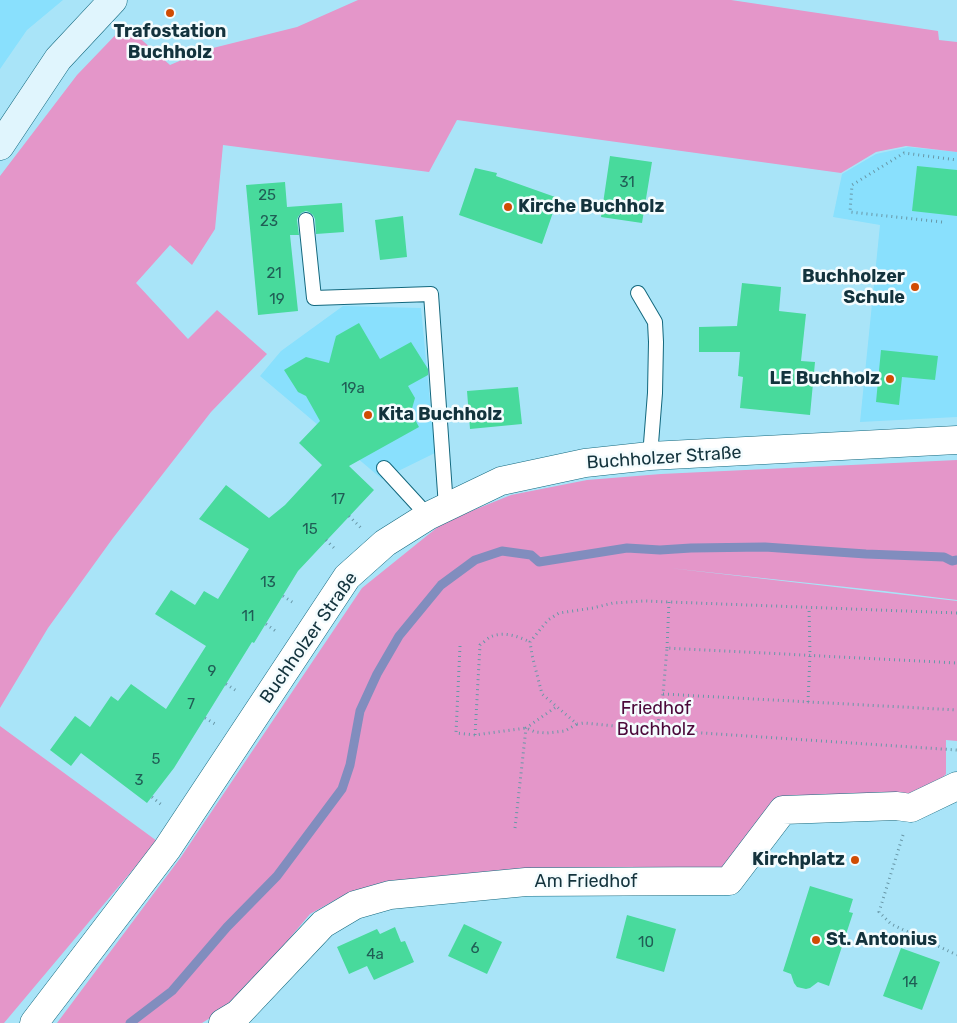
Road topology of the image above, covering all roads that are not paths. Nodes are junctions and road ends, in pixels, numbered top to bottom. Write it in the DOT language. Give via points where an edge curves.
graph roads {
  1 [pos="113,0"];
  2 [pos="0,146"];
  3 [pos="306,220"];
  4 [pos="638,292"];
  5 [pos="957,440"];
  6 [pos="650,456"];
  7 [pos="384,468"];
  8 [pos="437,511"];
  9 [pos="957,786"];
  10 [pos="34,1023"];
  11 [pos="223,1023"];
  1 -- 2 [label="main road" via="58,59"];
  3 -- 8 [label="lane" via="314,298 431,294"];
  4 -- 6 [label="lane" via="655,322 655,393"];
  5 -- 6 [label="street, Buchholzer Straße"];
  6 -- 8 [label="street, Buchholzer Straße" via="585,463 502,481"];
  7 -- 8 [label="lane"];
  8 -- 10 [label="street, Buchholzer Straße" via="385,543 347,577 167,849"];
  9 -- 11 [label="street, Am Friedhof" via="911,808 783,810 729,881 526,882 390,895 355,905 323,924 238,1014"];
}
